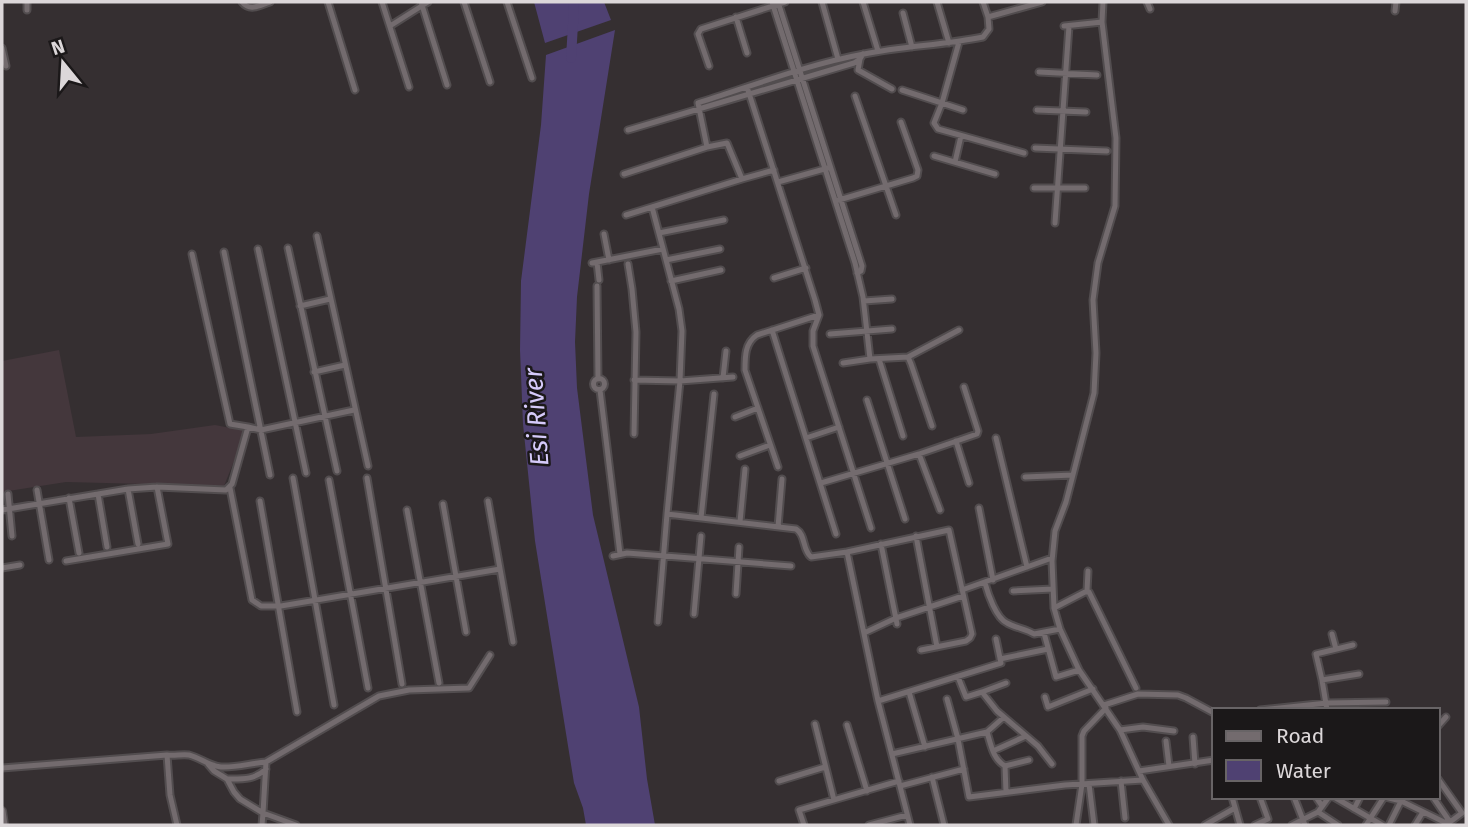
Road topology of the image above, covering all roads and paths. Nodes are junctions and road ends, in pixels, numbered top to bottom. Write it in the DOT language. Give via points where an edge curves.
graph roads {
  1 [pos="27,2"];
  2 [pos="242,2"];
  3 [pos="270,2"];
  4 [pos="328,2"];
  5 [pos="382,2"];
  6 [pos="464,2"];
  7 [pos="508,2"];
  8 [pos="822,2"];
  9 [pos="863,2"];
  10 [pos="937,2"];
  11 [pos="983,2"];
  12 [pos="1042,2"];
  13 [pos="1103,2"];
  14 [pos="1147,2"];
  15 [pos="1396,2"];
  16 [pos="424,3"];
  17 [pos="778,3"];
  18 [pos="1150,9"];
  19 [pos="27,10"];
  20 [pos="1395,11"];
  21 [pos="903,13"];
  22 [pos="988,17"];
  23 [pos="736,18"];
  24 [pos="1102,22"];
  25 [pos="390,26"];
  26 [pos="959,42"];
  27 [pos="949,43"];
  28 [pos="912,47"];
  29 [pos="2,48"];
  30 [pos="878,51"];
  31 [pos="747,52"];
  32 [pos="862,56"];
  33 [pos="838,59"];
  34 [pos="6,66"];
  35 [pos="709,66"];
  36 [pos="1040,72"];
  37 [pos="1065,73"];
  38 [pos="799,75"];
  39 [pos="1097,75"];
  40 [pos="532,78"];
  41 [pos="490,82"];
  42 [pos="447,85"];
  43 [pos="409,87"];
  44 [pos="747,88"];
  45 [pos="892,89"];
  46 [pos="355,90"];
  47 [pos="902,90"];
  48 [pos="750,95"];
  49 [pos="855,96"];
  50 [pos="942,103"];
  51 [pos="699,109"];
  52 [pos="963,110"];
  53 [pos="1037,110"];
  54 [pos="1063,112"];
  55 [pos="1086,112"];
  56 [pos="901,122"];
  57 [pos="628,130"];
  58 [pos="961,136"];
  59 [pos="707,147"];
  60 [pos="1035,148"];
  61 [pos="1060,149"];
  62 [pos="1107,151"];
  63 [pos="1024,153"];
  64 [pos="934,156"];
  65 [pos="955,162"];
  66 [pos="828,168"];
  67 [pos="774,170"];
  68 [pos="624,174"];
  69 [pos="995,174"];
  70 [pos="743,179"];
  71 [pos="778,182"];
  72 [pos="886,187"];
  73 [pos="1034,188"];
  74 [pos="1058,188"];
  75 [pos="1084,188"];
  76 [pos="839,200"];
  77 [pos="652,207"];
  78 [pos="626,215"];
  79 [pos="896,215"];
  80 [pos="724,220"];
  81 [pos="1055,223"];
  82 [pos="659,233"];
  83 [pos="604,234"];
  84 [pos="317,236"];
  85 [pos="288,248"];
  86 [pos="258,249"];
  87 [pos="663,249"];
  88 [pos="720,249"];
  89 [pos="224,252"];
  90 [pos="192,254"];
  91 [pos="609,260"];
  92 [pos="666,260"];
  93 [pos="628,264"];
  94 [pos="806,268"];
  95 [pos="721,270"];
  96 [pos="774,278"];
  97 [pos="671,281"];
  98 [pos="330,299"];
  99 [pos="892,299"];
  100 [pos="864,301"];
  101 [pos="300,306"];
  102 [pos="818,315"];
  103 [pos="892,329"];
  104 [pos="772,330"];
  105 [pos="959,330"];
  106 [pos="867,331"];
  107 [pos="830,334"];
  108 [pos="726,351"];
  109 [pos="908,357"];
  110 [pos="870,359"];
  111 [pos="879,359"];
  112 [pos="844,363"];
  113 [pos="345,365"];
  114 [pos="314,372"];
  115 [pos="733,377"];
  116 [pos="723,378"];
  117 [pos="634,380"];
  118 [pos="680,381"];
  119 [pos="964,387"];
  120 [pos="714,394"];
  121 [pos="867,400"];
  122 [pos="758,408"];
  123 [pos="354,410"];
  124 [pos="324,417"];
  125 [pos="735,417"];
  126 [pos="295,423"];
  127 [pos="932,426"];
  128 [pos="839,427"];
  129 [pos="248,428"];
  130 [pos="261,430"];
  131 [pos="634,434"];
  132 [pos="904,436"];
  133 [pos="806,438"];
  134 [pos="996,438"];
  135 [pos="956,442"];
  136 [pos="770,445"];
  137 [pos="919,454"];
  138 [pos="740,456"];
  139 [pos="886,463"];
  140 [pos="368,466"];
  141 [pos="778,467"];
  142 [pos="745,469"];
  143 [pos="337,471"];
  144 [pos="854,472"];
  145 [pos="306,473"];
  146 [pos="270,475"];
  147 [pos="1073,475"];
  148 [pos="1026,477"];
  149 [pos="293,478"];
  150 [pos="367,478"];
  151 [pos="782,479"];
  152 [pos="329,480"];
  153 [pos="821,483"];
  154 [pos="969,483"];
  155 [pos="157,487"];
  156 [pos="230,488"];
  157 [pos="128,489"];
  158 [pos="37,490"];
  159 [pos="8,494"];
  160 [pos="98,494"];
  161 [pos="69,498"];
  162 [pos="260,501"];
  163 [pos="488,501"];
  164 [pos="39,504"];
  165 [pos="443,504"];
  166 [pos="979,508"];
  167 [pos="9,509"];
  168 [pos="2,510"];
  169 [pos="407,510"];
  170 [pos="940,510"];
  171 [pos="667,514"];
  172 [pos="701,518"];
  173 [pos="905,519"];
  174 [pos="740,522"];
  175 [pos="778,527"];
  176 [pos="871,528"];
  177 [pos="836,534"];
  178 [pos="12,536"];
  179 [pos="701,536"];
  180 [pos="916,537"];
  181 [pos="138,544"];
  182 [pos="881,544"];
  183 [pos="107,547"];
  184 [pos="739,547"];
  185 [pos="79,552"];
  186 [pos="847,552"];
  187 [pos="620,554"];
  188 [pos="613,556"];
  189 [pos="662,556"];
  190 [pos="1052,558"];
  191 [pos="49,559"];
  192 [pos="699,559"];
  193 [pos="66,561"];
  194 [pos="738,562"];
  195 [pos="20,565"];
  196 [pos="791,566"];
  197 [pos="1027,567"];
  198 [pos="2,568"];
  199 [pos="500,569"];
  200 [pos="1088,570"];
  201 [pos="456,577"];
  202 [pos="993,580"];
  203 [pos="420,582"];
  204 [pos="985,583"];
  205 [pos="386,588"];
  206 [pos="1053,589"];
  207 [pos="1013,591"];
  208 [pos="1087,591"];
  209 [pos="963,593"];
  210 [pos="350,594"];
  211 [pos="736,594"];
  212 [pos="315,600"];
  213 [pos="279,607"];
  214 [pos="930,607"];
  215 [pos="1054,608"];
  216 [pos="694,614"];
  217 [pos="897,621"];
  218 [pos="658,622"];
  219 [pos="1060,629"];
  220 [pos="466,632"];
  221 [pos="864,633"];
  222 [pos="1044,633"];
  223 [pos="1332,634"];
  224 [pos="996,639"];
  225 [pos="513,642"];
  226 [pos="1353,645"];
  227 [pos="937,647"];
  228 [pos="1048,649"];
  229 [pos="1335,649"];
  230 [pos="921,650"];
  231 [pos="490,655"];
  232 [pos="1000,659"];
  233 [pos="1079,670"];
  234 [pos="1359,674"];
  235 [pos="958,677"];
  236 [pos="1322,680"];
  237 [pos="439,683"];
  238 [pos="1006,683"];
  239 [pos="402,684"];
  240 [pos="368,688"];
  241 [pos="1136,688"];
  242 [pos="1093,689"];
  243 [pos="909,692"];
  244 [pos="982,692"];
  245 [pos="1045,697"];
  246 [pos="947,699"];
  247 [pos="878,701"];
  248 [pos="1386,702"];
  249 [pos="334,705"];
  250 [pos="1105,706"];
  251 [pos="1327,707"];
  252 [pos="1305,708"];
  253 [pos="297,712"];
  254 [pos="1212,712"];
  255 [pos="1004,717"];
  256 [pos="1446,717"];
  257 [pos="815,724"];
  258 [pos="1440,724"];
  259 [pos="847,725"];
  260 [pos="1120,730"];
  261 [pos="1174,731"];
  262 [pos="987,732"];
  263 [pos="1026,736"];
  264 [pos="1193,737"];
  265 [pos="958,739"];
  266 [pos="1166,741"];
  267 [pos="925,747"];
  268 [pos="993,751"];
  269 [pos="892,754"];
  270 [pos="167,755"];
  271 [pos="1029,760"];
  272 [pos="1212,761"];
  273 [pos="208,764"];
  274 [pos="1052,764"];
  275 [pos="1195,764"];
  276 [pos="266,765"];
  277 [pos="1005,766"];
  278 [pos="1170,766"];
  279 [pos="825,767"];
  280 [pos="2,768"];
  281 [pos="964,769"];
  282 [pos="1139,771"];
  283 [pos="932,777"];
  284 [pos="227,779"];
  285 [pos="1143,780"];
  286 [pos="779,781"];
  287 [pos="1121,782"];
  288 [pos="1440,782"];
  289 [pos="899,784"];
  290 [pos="1086,784"];
  291 [pos="867,791"];
  292 [pos="1006,792"];
  293 [pos="1233,799"];
  294 [pos="1261,799"];
  295 [pos="1295,799"];
  296 [pos="1317,799"];
  297 [pos="1328,799"];
  298 [pos="1337,799"];
  299 [pos="1359,799"];
  300 [pos="1384,799"];
  301 [pos="1398,799"];
  302 [pos="1434,799"];
  303 [pos="834,800"];
  304 [pos="1235,808"];
  305 [pos="1320,809"];
  306 [pos="1354,809"];
  307 [pos="2,811"];
  308 [pos="1423,812"];
  309 [pos="263,813"];
  310 [pos="907,815"];
  311 [pos="1125,818"];
  312 [pos="1370,818"];
  313 [pos="1304,822"];
  314 [pos="1447,824"];
  315 [pos="4,825"];
  316 [pos="177,825"];
  317 [pos="262,825"];
  318 [pos="296,825"];
  319 [pos="804,825"];
  320 [pos="869,825"];
  321 [pos="910,825"];
  322 [pos="944,825"];
  323 [pos="1076,825"];
  324 [pos="1094,825"];
  325 [pos="1169,825"];
  326 [pos="1205,825"];
  327 [pos="1240,825"];
  328 [pos="1255,825"];
  329 [pos="1293,825"];
  330 [pos="1338,825"];
  331 [pos="1366,825"];
  332 [pos="1382,825"];
  333 [pos="1389,825"];
  334 [pos="1415,825"];
  1 -- 19 [label="street"];
  2 -- 3 [label="street" via="251,8"];
  4 -- 46 [label="street"];
  5 -- 25 [label="street"];
  6 -- 41 [label="street"];
  7 -- 40 [label="street"];
  8 -- 33 [label="street"];
  9 -- 30 [label="street"];
  10 -- 27 [label="street"];
  11 -- 22 [label="street"];
  12 -- 22 [label="street"];
  13 -- 24 [label="street"];
  14 -- 18 [label="street"];
  15 -- 20 [label="street"];
  16 -- 25 [label="street"];
  16 -- 42 [label="street"];
  17 -- 23 [label="street"];
  17 -- 38 [label="street"];
  21 -- 28 [label="street"];
  22 -- 26 [label="street" via="987,34"];
  23 -- 31 [label="street"];
  23 -- 35 [label="street" via="699,31"];
  24 -- 37 [label="street" via="1067,26"];
  24 -- 147 [label="street" via="1116,138 1115,206 1098,262 1093,300 1094,393"];
  25 -- 43 [label="street"];
  26 -- 27 [label="street"];
  26 -- 50 [label="street"];
  27 -- 28 [label="street"];
  28 -- 30 [label="street"];
  29 -- 34 [label="street"];
  30 -- 32 [label="street"];
  32 -- 33 [label="street"];
  32 -- 38 [label="street" via="854,63"];
  32 -- 45 [label="street" via="858,70"];
  33 -- 38 [label="street"];
  36 -- 37 [label="street"];
  37 -- 39 [label="street"];
  37 -- 54 [label="street"];
  38 -- 44 [label="street"];
  38 -- 48 [label="street"];
  38 -- 66 [label="street"];
  44 -- 48 [label="street"];
  44 -- 51 [label="street" via="698,103"];
  47 -- 50 [label="street"];
  48 -- 51 [label="street"];
  48 -- 67 [label="street"];
  49 -- 72 [label="street"];
  50 -- 52 [label="street"];
  50 -- 58 [label="street" via="935,127"];
  51 -- 57 [label="street"];
  51 -- 59 [label="street"];
  53 -- 54 [label="street"];
  54 -- 55 [label="street"];
  54 -- 61 [label="street"];
  56 -- 72 [label="street" via="917,176"];
  58 -- 63 [label="street"];
  58 -- 65 [label="street"];
  59 -- 68 [label="street"];
  59 -- 70 [label="street" via="727,143"];
  60 -- 61 [label="street"];
  61 -- 62 [label="street"];
  61 -- 74 [label="street"];
  64 -- 65 [label="street"];
  65 -- 69 [label="street"];
  66 -- 71 [label="street"];
  66 -- 76 [label="street"];
  67 -- 70 [label="street"];
  67 -- 71 [label="street"];
  70 -- 77 [label="street"];
  71 -- 94 [label="street"];
  72 -- 76 [label="street"];
  72 -- 79 [label="street"];
  73 -- 74 [label="street"];
  74 -- 75 [label="street"];
  74 -- 81 [label="street"];
  76 -- 100 [label="street"];
  77 -- 78 [label="street"];
  77 -- 82 [label="street"];
  80 -- 82 [label="street"];
  82 -- 87 [label="street"];
  83 -- 91 [label="street"];
  84 -- 98 [label="street"];
  85 -- 101 [label="street"];
  86 -- 126 [label="street"];
  87 -- 91 [label="street"];
  87 -- 92 [label="street"];
  88 -- 92 [label="street"];
  89 -- 130 [label="street"];
  90 -- 129 [label="street" via="230,424"];
  91 -- 187 [label="street" via="594,263 598,379 605,383 600,390"];
  92 -- 97 [label="street"];
  93 -- 117 [label="street" via="636,332"];
  94 -- 96 [label="street"];
  94 -- 102 [label="street"];
  95 -- 97 [label="street"];
  97 -- 118 [label="street" via="681,331"];
  98 -- 101 [label="street"];
  98 -- 113 [label="street"];
  99 -- 100 [label="street"];
  100 -- 106 [label="street"];
  101 -- 114 [label="street"];
  102 -- 104 [label="street"];
  102 -- 128 [label="street" via="812,339"];
  103 -- 106 [label="street"];
  104 -- 122 [label="street" via="752,339 745,356"];
  104 -- 133 [label="street"];
  105 -- 109 [label="street"];
  106 -- 107 [label="street"];
  106 -- 110 [label="street"];
  108 -- 116 [label="street"];
  109 -- 111 [label="street"];
  109 -- 127 [label="street"];
  110 -- 111 [label="street"];
  110 -- 112 [label="street"];
  111 -- 132 [label="street"];
  113 -- 114 [label="street"];
  113 -- 123 [label="street"];
  114 -- 124 [label="street"];
  115 -- 116 [label="street"];
  116 -- 118 [label="street"];
  117 -- 118 [label="street"];
  117 -- 131 [label="street"];
  118 -- 171 [label="street"];
  119 -- 135 [label="street" via="978,433"];
  120 -- 172 [label="street"];
  121 -- 139 [label="street"];
  122 -- 125 [label="street"];
  122 -- 136 [label="street"];
  123 -- 124 [label="street"];
  123 -- 140 [label="street"];
  124 -- 126 [label="street"];
  124 -- 143 [label="street"];
  126 -- 130 [label="street"];
  126 -- 145 [label="street"];
  128 -- 133 [label="street"];
  128 -- 144 [label="street"];
  129 -- 130 [label="street"];
  129 -- 156 [label="street"];
  130 -- 146 [label="street"];
  133 -- 153 [label="street"];
  134 -- 197 [label="street"];
  135 -- 137 [label="street"];
  135 -- 154 [label="street"];
  136 -- 138 [label="street"];
  136 -- 141 [label="street"];
  137 -- 139 [label="street"];
  137 -- 170 [label="street"];
  139 -- 144 [label="street"];
  139 -- 173 [label="street"];
  142 -- 174 [label="street"];
  144 -- 153 [label="street"];
  144 -- 176 [label="street"];
  147 -- 148 [label="street"];
  147 -- 190 [label="street" via="1055,531"];
  149 -- 212 [label="street"];
  150 -- 205 [label="street"];
  151 -- 175 [label="street"];
  152 -- 210 [label="street"];
  153 -- 177 [label="street"];
  155 -- 156 [label="street"];
  155 -- 157 [label="street"];
  155 -- 193 [label="street" via="167,544"];
  156 -- 213 [label="street" via="252,600 261,606"];
  157 -- 160 [label="street"];
  157 -- 181 [label="street"];
  158 -- 164 [label="street"];
  159 -- 167 [label="street"];
  160 -- 161 [label="street"];
  160 -- 183 [label="street"];
  161 -- 164 [label="street"];
  161 -- 185 [label="street"];
  162 -- 213 [label="street"];
  163 -- 199 [label="street"];
  164 -- 167 [label="street"];
  164 -- 191 [label="street"];
  165 -- 201 [label="street"];
  166 -- 202 [label="street"];
  167 -- 168 [label="street"];
  167 -- 178 [label="street"];
  169 -- 203 [label="street"];
  171 -- 172 [label="street"];
  171 -- 189 [label="street"];
  172 -- 174 [label="street"];
  174 -- 175 [label="street"];
  175 -- 186 [label="street" via="800,531 810,557"];
  179 -- 192 [label="street"];
  180 -- 182 [label="street"];
  180 -- 209 [label="street" via="951,532"];
  180 -- 214 [label="street"];
  182 -- 186 [label="street"];
  182 -- 217 [label="street"];
  184 -- 194 [label="street"];
  186 -- 221 [label="street"];
  187 -- 188 [label="street"];
  187 -- 189 [label="street"];
  189 -- 192 [label="street"];
  189 -- 218 [label="street"];
  190 -- 197 [label="street"];
  190 -- 206 [label="street"];
  192 -- 194 [label="street"];
  192 -- 216 [label="street"];
  194 -- 196 [label="street"];
  194 -- 211 [label="street"];
  195 -- 198 [label="street"];
  197 -- 202 [label="street"];
  199 -- 201 [label="street"];
  199 -- 225 [label="street"];
  200 -- 208 [label="street"];
  201 -- 203 [label="street"];
  201 -- 220 [label="street"];
  202 -- 204 [label="street"];
  203 -- 205 [label="street"];
  203 -- 237 [label="street"];
  204 -- 209 [label="street"];
  204 -- 222 [label="street" via="1003,621 1032,634"];
  205 -- 210 [label="street"];
  205 -- 239 [label="street"];
  206 -- 207 [label="street"];
  206 -- 215 [label="street"];
  208 -- 215 [label="street"];
  208 -- 241 [label="street"];
  209 -- 214 [label="street"];
  209 -- 227 [label="street" via="972,634"];
  210 -- 212 [label="street"];
  210 -- 240 [label="street"];
  212 -- 213 [label="street"];
  212 -- 249 [label="street"];
  213 -- 253 [label="street"];
  214 -- 217 [label="street"];
  214 -- 227 [label="street"];
  215 -- 219 [label="street"];
  217 -- 221 [label="street"];
  219 -- 222 [label="street"];
  219 -- 233 [label="street"];
  221 -- 247 [label="street"];
  222 -- 228 [label="street"];
  223 -- 229 [label="street"];
  224 -- 232 [label="street"];
  226 -- 229 [label="street"];
  227 -- 230 [label="street"];
  228 -- 232 [label="street"];
  228 -- 233 [label="street" via="1056,677"];
  229 -- 236 [label="street" via="1315,654"];
  231 -- 276 [label="street" via="469,688 379,696"];
  232 -- 235 [label="street" via="1001,663"];
  233 -- 242 [label="street"];
  234 -- 236 [label="street"];
  235 -- 243 [label="street"];
  235 -- 244 [label="street" via="966,698"];
  236 -- 251 [label="street"];
  238 -- 244 [label="street"];
  242 -- 245 [label="street" via="1048,707"];
  242 -- 250 [label="street"];
  243 -- 247 [label="street"];
  243 -- 267 [label="street"];
  244 -- 255 [label="street"];
  246 -- 265 [label="street"];
  247 -- 269 [label="street"];
  248 -- 251 [label="street"];
  250 -- 254 [label="street" via="1138,694 1178,695"];
  250 -- 260 [label="street"];
  250 -- 290 [label="street" via="1082,736"];
  251 -- 252 [label="street"];
  255 -- 262 [label="street"];
  255 -- 263 [label="street"];
  256 -- 258 [label="street"];
  257 -- 279 [label="street"];
  259 -- 291 [label="street"];
  260 -- 261 [label="street"];
  260 -- 282 [label="street"];
  262 -- 265 [label="street"];
  262 -- 268 [label="street"];
  263 -- 268 [label="street"];
  263 -- 274 [label="street"];
  264 -- 275 [label="street"];
  265 -- 267 [label="street"];
  265 -- 281 [label="street"];
  266 -- 278 [label="street"];
  267 -- 269 [label="street"];
  268 -- 277 [label="street"];
  269 -- 289 [label="street"];
  270 -- 273 [label="street" via="190,755"];
  270 -- 280 [label="street"];
  270 -- 316 [label="street"];
  271 -- 277 [label="street"];
  272 -- 275 [label="street"];
  273 -- 276 [label="street"];
  273 -- 284 [label="street"];
  275 -- 278 [label="street"];
  276 -- 284 [label="street" via="250,779"];
  276 -- 309 [label="street"];
  277 -- 292 [label="street"];
  278 -- 282 [label="street"];
  279 -- 286 [label="street"];
  279 -- 303 [label="street"];
  281 -- 283 [label="street"];
  281 -- 292 [label="street" via="970,797"];
  282 -- 285 [label="street"];
  283 -- 289 [label="street"];
  283 -- 322 [label="street"];
  284 -- 309 [label="street" via="240,799"];
  285 -- 287 [label="street"];
  285 -- 325 [label="street"];
  287 -- 290 [label="street"];
  287 -- 311 [label="street"];
  288 -- 314 [label="street" via="1462,813"];
  289 -- 291 [label="street"];
  289 -- 310 [label="street"];
  290 -- 292 [label="street"];
  290 -- 323 [label="street"];
  290 -- 324 [label="street"];
  291 -- 303 [label="street"];
  293 -- 304 [label="street"];
  294 -- 328 [label="street" via="1268,819"];
  295 -- 313 [label="street"];
  296 -- 305 [label="street"];
  297 -- 305 [label="street"];
  298 -- 306 [label="street"];
  299 -- 306 [label="street"];
  300 -- 312 [label="street"];
  301 -- 308 [label="street"];
  301 -- 333 [label="street"];
  302 -- 314 [label="street"];
  303 -- 319 [label="street" via="799,810"];
  304 -- 326 [label="street"];
  304 -- 327 [label="street"];
  305 -- 313 [label="street"];
  305 -- 330 [label="street"];
  306 -- 312 [label="street"];
  307 -- 315 [label="street"];
  308 -- 314 [label="street"];
  308 -- 334 [label="street"];
  309 -- 317 [label="street"];
  309 -- 318 [label="street"];
  310 -- 320 [label="street"];
  310 -- 321 [label="street"];
  312 -- 331 [label="street"];
  312 -- 332 [label="street"];
  313 -- 329 [label="street"];
}
